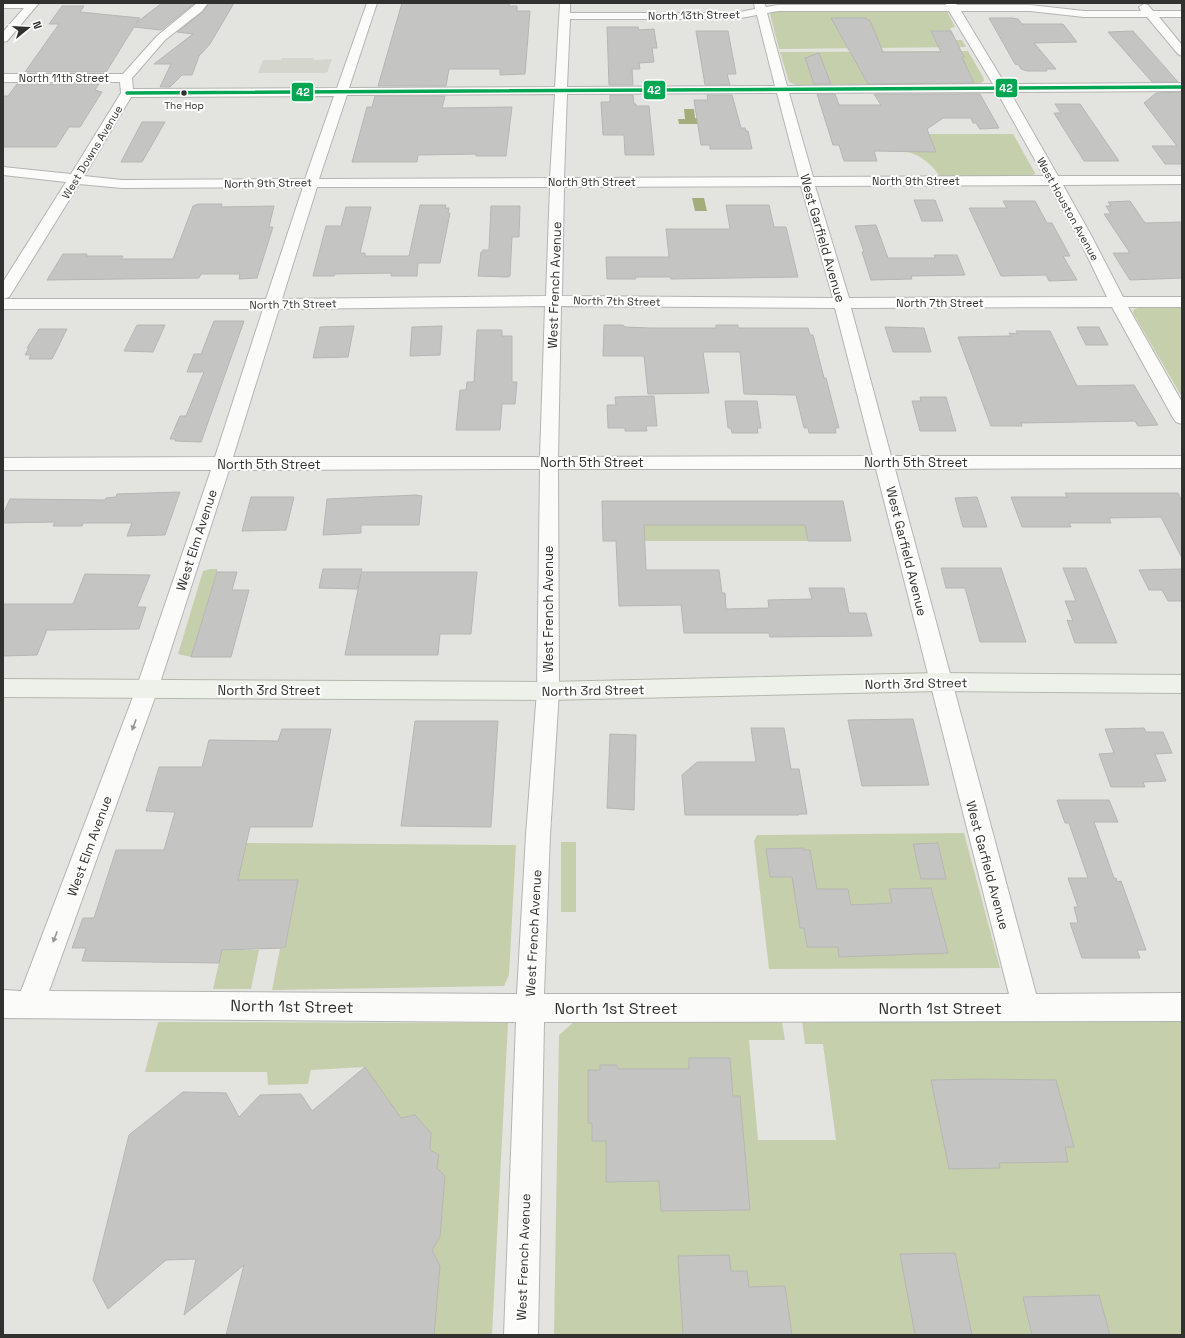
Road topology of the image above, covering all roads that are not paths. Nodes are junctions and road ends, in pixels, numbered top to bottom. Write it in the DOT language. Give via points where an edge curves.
graph roads {
  1 [pos="203,3"];
  2 [pos="372,3"];
  3 [pos="1140,3"];
  4 [pos="33,4"];
  5 [pos="3,5"];
  6 [pos="951,5"];
  7 [pos="760,7"];
  8 [pos="564,9"];
  9 [pos="1150,14"];
  10 [pos="1182,14"];
  11 [pos="3,39"];
  12 [pos="1182,52"];
  13 [pos="3,78"];
  14 [pos="126,78"];
  15 [pos="1182,87"];
  16 [pos="1002,89"];
  17 [pos="342,90"];
  18 [pos="562,90"];
  19 [pos="782,90"];
  20 [pos="127,93"];
  21 [pos="3,171"];
  22 [pos="76,178"];
  23 [pos="1052,180"];
  24 [pos="1182,180"];
  25 [pos="557,182"];
  26 [pos="807,182"];
  27 [pos="311,183"];
  28 [pos="3,295"];
  29 [pos="554,301"];
  30 [pos="1117,301"];
  31 [pos="1182,302"];
  32 [pos="842,303"];
  33 [pos="274,304"];
  34 [pos="1182,418"];
  35 [pos="549,462"];
  36 [pos="1182,462"];
  37 [pos="884,463"];
  38 [pos="3,464"];
  39 [pos="222,464"];
  40 [pos="940,682"];
  41 [pos="1182,684"];
  42 [pos="3,688"];
  43 [pos="147,689"];
  44 [pos="548,691"];
  45 [pos="3,1004"];
  46 [pos="30,1004"];
  47 [pos="1182,1007"];
  48 [pos="530,1008"];
  49 [pos="1026,1008"];
  50 [pos="520,1335"];
  1 -- 14 [label="street" via="160,38"];
  2 -- 17 [label="street, West Elm Avenue"];
  3 -- 9 [label="street"];
  4 -- 5 [label="street"];
  4 -- 11 [label="street"];
  6 -- 7 [label="street, North 13th Street"];
  6 -- 9 [label="street, North 13th Street" via="1030,8 1084,14"];
  6 -- 16 [label="street, West Houston Avenue"];
  7 -- 8 [label="street, North 13th Street" via="735,16"];
  7 -- 19 [label="street, West Garfield Avenue"];
  8 -- 18 [label="street, West French Avenue"];
  9 -- 10 [label="street, North 13th Street"];
  9 -- 12 [label="street"];
  13 -- 14 [label="street, North 11th Street"];
  14 -- 20 [label="street, West Downs Avenue"];
  15 -- 16 [label="street"];
  16 -- 19 [label="street"];
  16 -- 23 [label="street, West Houston Avenue"];
  17 -- 18 [label="street"];
  17 -- 20 [label="street"];
  17 -- 27 [label="street, West Elm Avenue"];
  18 -- 19 [label="street"];
  18 -- 25 [label="street, West French Avenue"];
  19 -- 26 [label="street, West Garfield Avenue"];
  20 -- 22 [label="street, West Downs Avenue"];
  21 -- 22 [label="street, North 9th Street"];
  22 -- 27 [label="street, North 9th Street" via="122,184"];
  22 -- 28 [label="street, West Downs Avenue"];
  23 -- 24 [label="street, North 9th Street"];
  23 -- 26 [label="street, North 9th Street"];
  23 -- 30 [label="street, West Houston Avenue" via="1085,237"];
  25 -- 26 [label="street, North 9th Street"];
  25 -- 27 [label="street, North 9th Street"];
  25 -- 29 [label="street, West French Avenue"];
  26 -- 32 [label="street, West Garfield Avenue"];
  27 -- 33 [label="street, West Elm Avenue"];
  28 -- 33 [label="street, North 7th Street"];
  29 -- 32 [label="street, North 7th Street"];
  29 -- 33 [label="street, North 7th Street"];
  29 -- 35 [label="street, West French Avenue"];
  30 -- 31 [label="street, North 7th Street"];
  30 -- 32 [label="street, North 7th Street"];
  30 -- 34 [label="street, West Houston Avenue"];
  32 -- 37 [label="street, West Garfield Avenue"];
  33 -- 39 [label="street, West Elm Avenue"];
  35 -- 37 [label="street, North 5th Street"];
  35 -- 39 [label="street, North 5th Street"];
  35 -- 44 [label="street, West French Avenue"];
  36 -- 37 [label="street, North 5th Street"];
  37 -- 40 [label="street, West Garfield Avenue"];
  38 -- 39 [label="street, North 5th Street"];
  39 -- 43 [label="street, West Elm Avenue"];
  40 -- 41 [label="main road, North 3rd Street"];
  40 -- 44 [label="main road, North 3rd Street"];
  40 -- 49 [label="street, West Garfield Avenue"];
  42 -- 43 [label="main road, North 3rd Street"];
  43 -- 44 [label="main road, North 3rd Street"];
  43 -- 46 [label="street, West Elm Avenue, one-way"];
  44 -- 48 [label="street, West French Avenue"];
  45 -- 46 [label="street, North 1st Street"];
  46 -- 48 [label="street, North 1st Street"];
  47 -- 49 [label="street, North 1st Street"];
  48 -- 49 [label="street, North 1st Street"];
  48 -- 50 [label="street, West French Avenue"];
}
